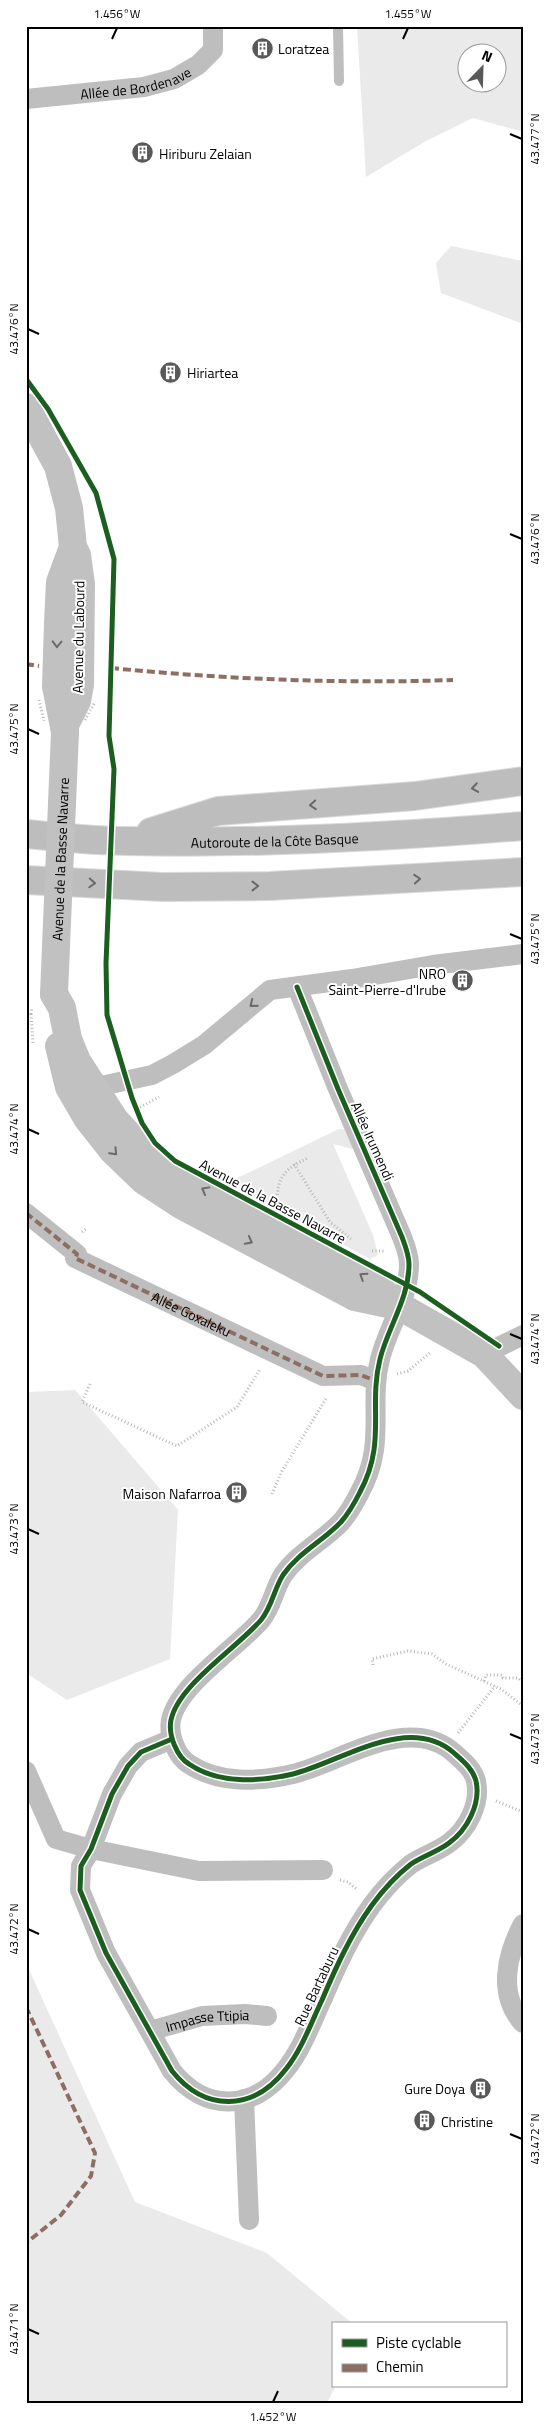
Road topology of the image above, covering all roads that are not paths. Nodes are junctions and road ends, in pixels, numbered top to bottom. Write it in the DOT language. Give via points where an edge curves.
graph roads {
  1 [pos="213,26"];
  2 [pos="338,26"];
  3 [pos="339,81"];
  4 [pos="26,99"];
  5 [pos="26,407"];
  6 [pos="67,709"];
  7 [pos="523,781"];
  8 [pos="523,826"];
  9 [pos="26,834"];
  10 [pos="124,841"];
  11 [pos="523,872"];
  12 [pos="26,880"];
  13 [pos="523,954"];
  14 [pos="296,987"];
  15 [pos="56,1008"];
  16 [pos="96,1089"];
  17 [pos="87,1118"];
  18 [pos="26,1213"];
  19 [pos="400,1307"];
  20 [pos="523,1335"];
  21 [pos="484,1354"];
  22 [pos="376,1381"];
  23 [pos="523,1396"];
  24 [pos="172,1739"];
  25 [pos="26,1771"];
  26 [pos="91,1849"];
  27 [pos="323,1870"];
  28 [pos="523,1924"];
  29 [pos="266,2016"];
  30 [pos="523,2023"];
  31 [pos="150,2031"];
  32 [pos="244,2099"];
  33 [pos="248,2220"];
  1 -- 4 [label="street, Allée de Bordenave" via="214,50 198,65 174,79 144,86"];
  2 -- 3 [label="lane"];
  5 -- 6 [label="street, Avenue du Labourd" via="58,466 69,508 73,547 60,582 56,686"];
  6 -- 15 [label="street, Avenue de la Basse Navarre, bridge"];
  7 -- 10 [label="highway, one-way" via="415,796 218,811"];
  8 -- 10 [label="highway, Autoroute de la Côte Basque" via="381,836"];
  9 -- 10 [label="highway, Autoroute de la Côte Basque"];
  12 -- 11 [label="highway, one-way" via="163,887 270,886"];
  13 -- 14 [label="street"];
  14 -- 16 [label="street, one-way" via="270,990 204,1045 152,1075 105,1084"];
  14 -- 19 [label="street, Allée Irumendi" via="405,1245 410,1262"];
  15 -- 16 [label="street, Avenue de la Basse Navarre" via="77,1061"];
  15 -- 17 [label="street, Avenue de la Basse Navarre" via="69,1087"];
  16 -- 17 [label="street"];
  19 -- 16 [label="street, Avenue de la Basse Navarre, one-way" via="364,1277 170,1170 142,1149 115,1120"];
  17 -- 19 [label="street, Avenue de la Basse Navarre, one-way" via="113,1151 144,1180 181,1205 355,1297"];
  18 -- 22 [label="street, Allée Goxaleku" via="76,1254 75,1258 323,1376 361,1376"];
  19 -- 21 [label="street, Avenue de la Basse Navarre"];
  19 -- 22 [label="street" via="380,1357"];
  20 -- 21 [label="street"];
  21 -- 23 [label="street, Avenue de la Basse Navarre"];
  22 -- 24 [label="street" via="377,1435 372,1464 360,1492 342,1521 283,1575 263,1618 196,1681 182,1699 171,1720"];
  24 -- 26 [label="street, Rue Bartaburu" via="141,1752 128,1766 112,1794"];
  24 -- 32 [label="street, Rue Bartaburu" via="182,1760 202,1773 228,1779 294,1774 368,1745 407,1738 428,1740 446,1746 466,1763 476,1779 476,1796 468,1822 448,1844 414,1862 398,1875 374,1903 354,1932 309,2030 286,2070 259,2094"];
  25 -- 26 [label="street" via="56,1839"];
  26 -- 27 [label="street" via="199,1872"];
  26 -- 31 [label="street, Rue Bartaburu" via="81,1866 80,1890 106,1953"];
  28 -- 30 [label="street" via="509,1956 507,1974 512,2007"];
  29 -- 31 [label="street, Impasse Ttipia" via="202,2016"];
  31 -- 32 [label="street, Rue Bartaburu" via="172,2071 196,2094 215,2101"];
  32 -- 33 [label="street"];
}
